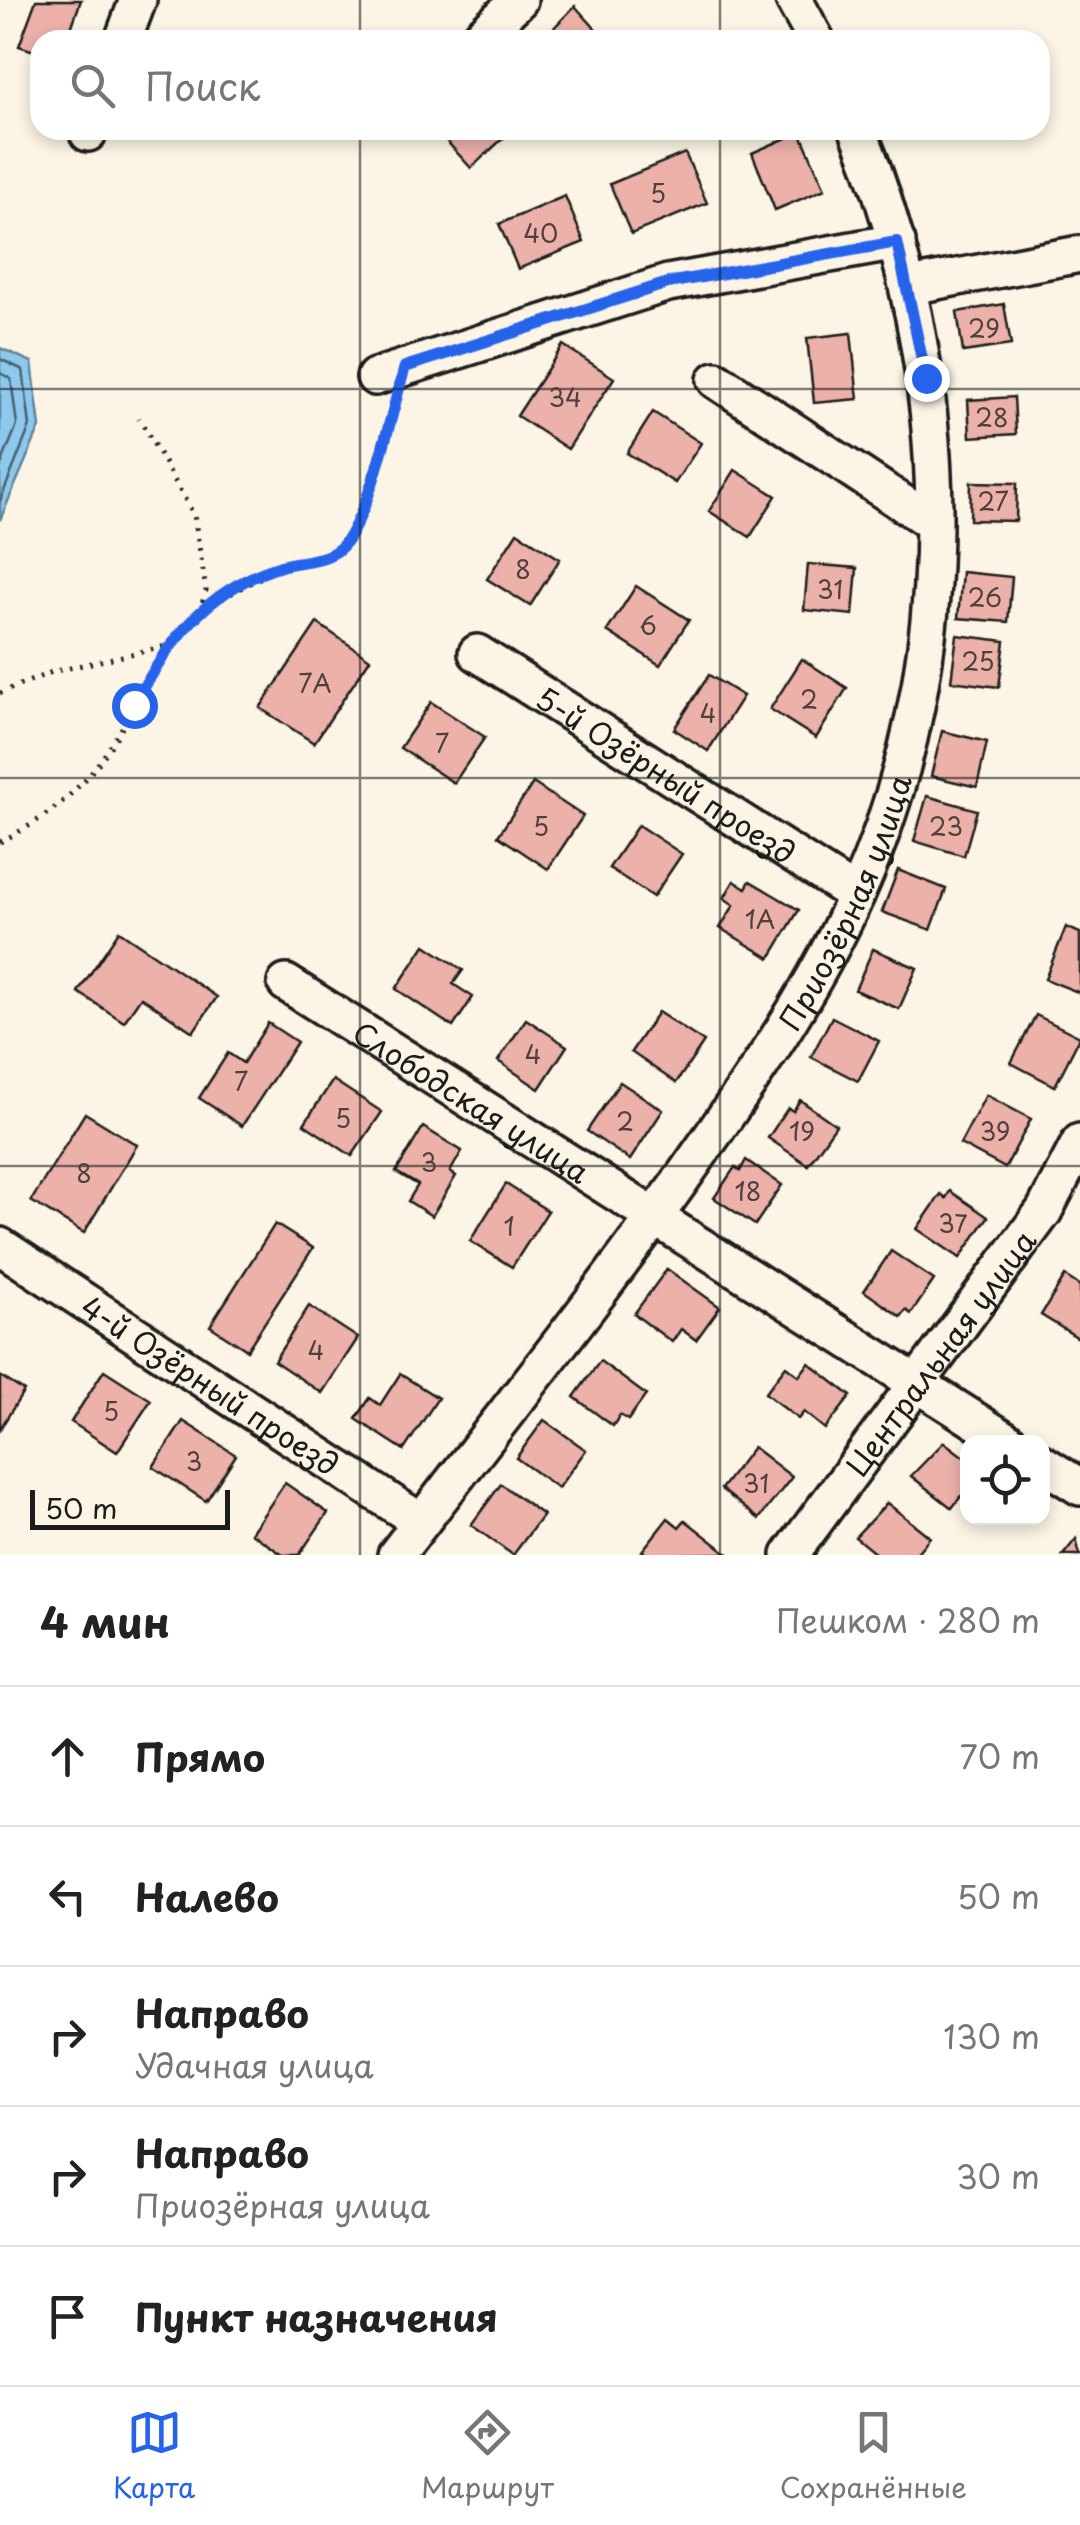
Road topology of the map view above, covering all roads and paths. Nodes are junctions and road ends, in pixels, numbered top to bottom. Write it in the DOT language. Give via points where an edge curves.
graph roads {
  1 [pos="138,0"];
  2 [pos="518,0"];
  3 [pos="794,0"];
  4 [pos="127,30"];
  5 [pos="487,30"];
  6 [pos="810,30"];
  7 [pos="861,140"];
  8 [pos="897,242"];
  9 [pos="1080,254"];
  10 [pos="910,286"];
  11 [pos="390,372"];
  12 [pos="716,380"];
  13 [pos="140,418"];
  14 [pos="933,522"];
  15 [pos="200,611"];
  16 [pos="166,646"];
  17 [pos="477,653"];
  18 [pos="0,692"];
  19 [pos="0,842"];
  20 [pos="856,896"];
  21 [pos="286,983"];
  22 [pos="1080,1142"];
  23 [pos="654,1219"];
  24 [pos="0,1246"];
  25 [pos="919,1386"];
  26 [pos="999,1435"];
  27 [pos="1050,1468"];
  28 [pos="1080,1487"];
  29 [pos="421,1522"];
  30 [pos="396,1555"];
  31 [pos="790,1555"];
  1 -- 4 [label="street"];
  2 -- 5 [label="street"];
  3 -- 6 [label="street"];
  7 -- 8 [label="street, Приозёрная улица"];
  8 -- 10 [label="street, Приозёрная улица"];
  8 -- 11 [label="street" via="668,283"];
  9 -- 10 [label="street"];
  10 -- 14 [label="street, Приозёрная улица" via="926,378"];
  11 -- 15 [label="path" via="358,519 343,546 279,567"];
  12 -- 14 [label="street"];
  13 -- 15 [label="path" via="194,515 206,590"];
  14 -- 20 [label="street, Приозёрная улица" via="917,709 886,821"];
  15 -- 16 [label="path"];
  16 -- 18 [label="path" via="52,672"];
  16 -- 19 [label="path" via="78,792"];
  17 -- 20 [label="street, 5-й Озёрный проезд"];
  20 -- 23 [label="street, Приозёрная улица" via="770,1055"];
  21 -- 23 [label="street, Слободская улица"];
  22 -- 25 [label="street, Центральная улица" via="1044,1211"];
  23 -- 25 [label="street, Слободская улица"];
  23 -- 29 [label="street, Приозёрная улица"];
  24 -- 29 [label="street, 4-й Озёрный проезд"];
  25 -- 26 [label="street, Слободская улица"];
  25 -- 31 [label="street, Центральная улица"];
  27 -- 28 [label="street"];
  29 -- 30 [label="street, Приозёрная улица"];
}
